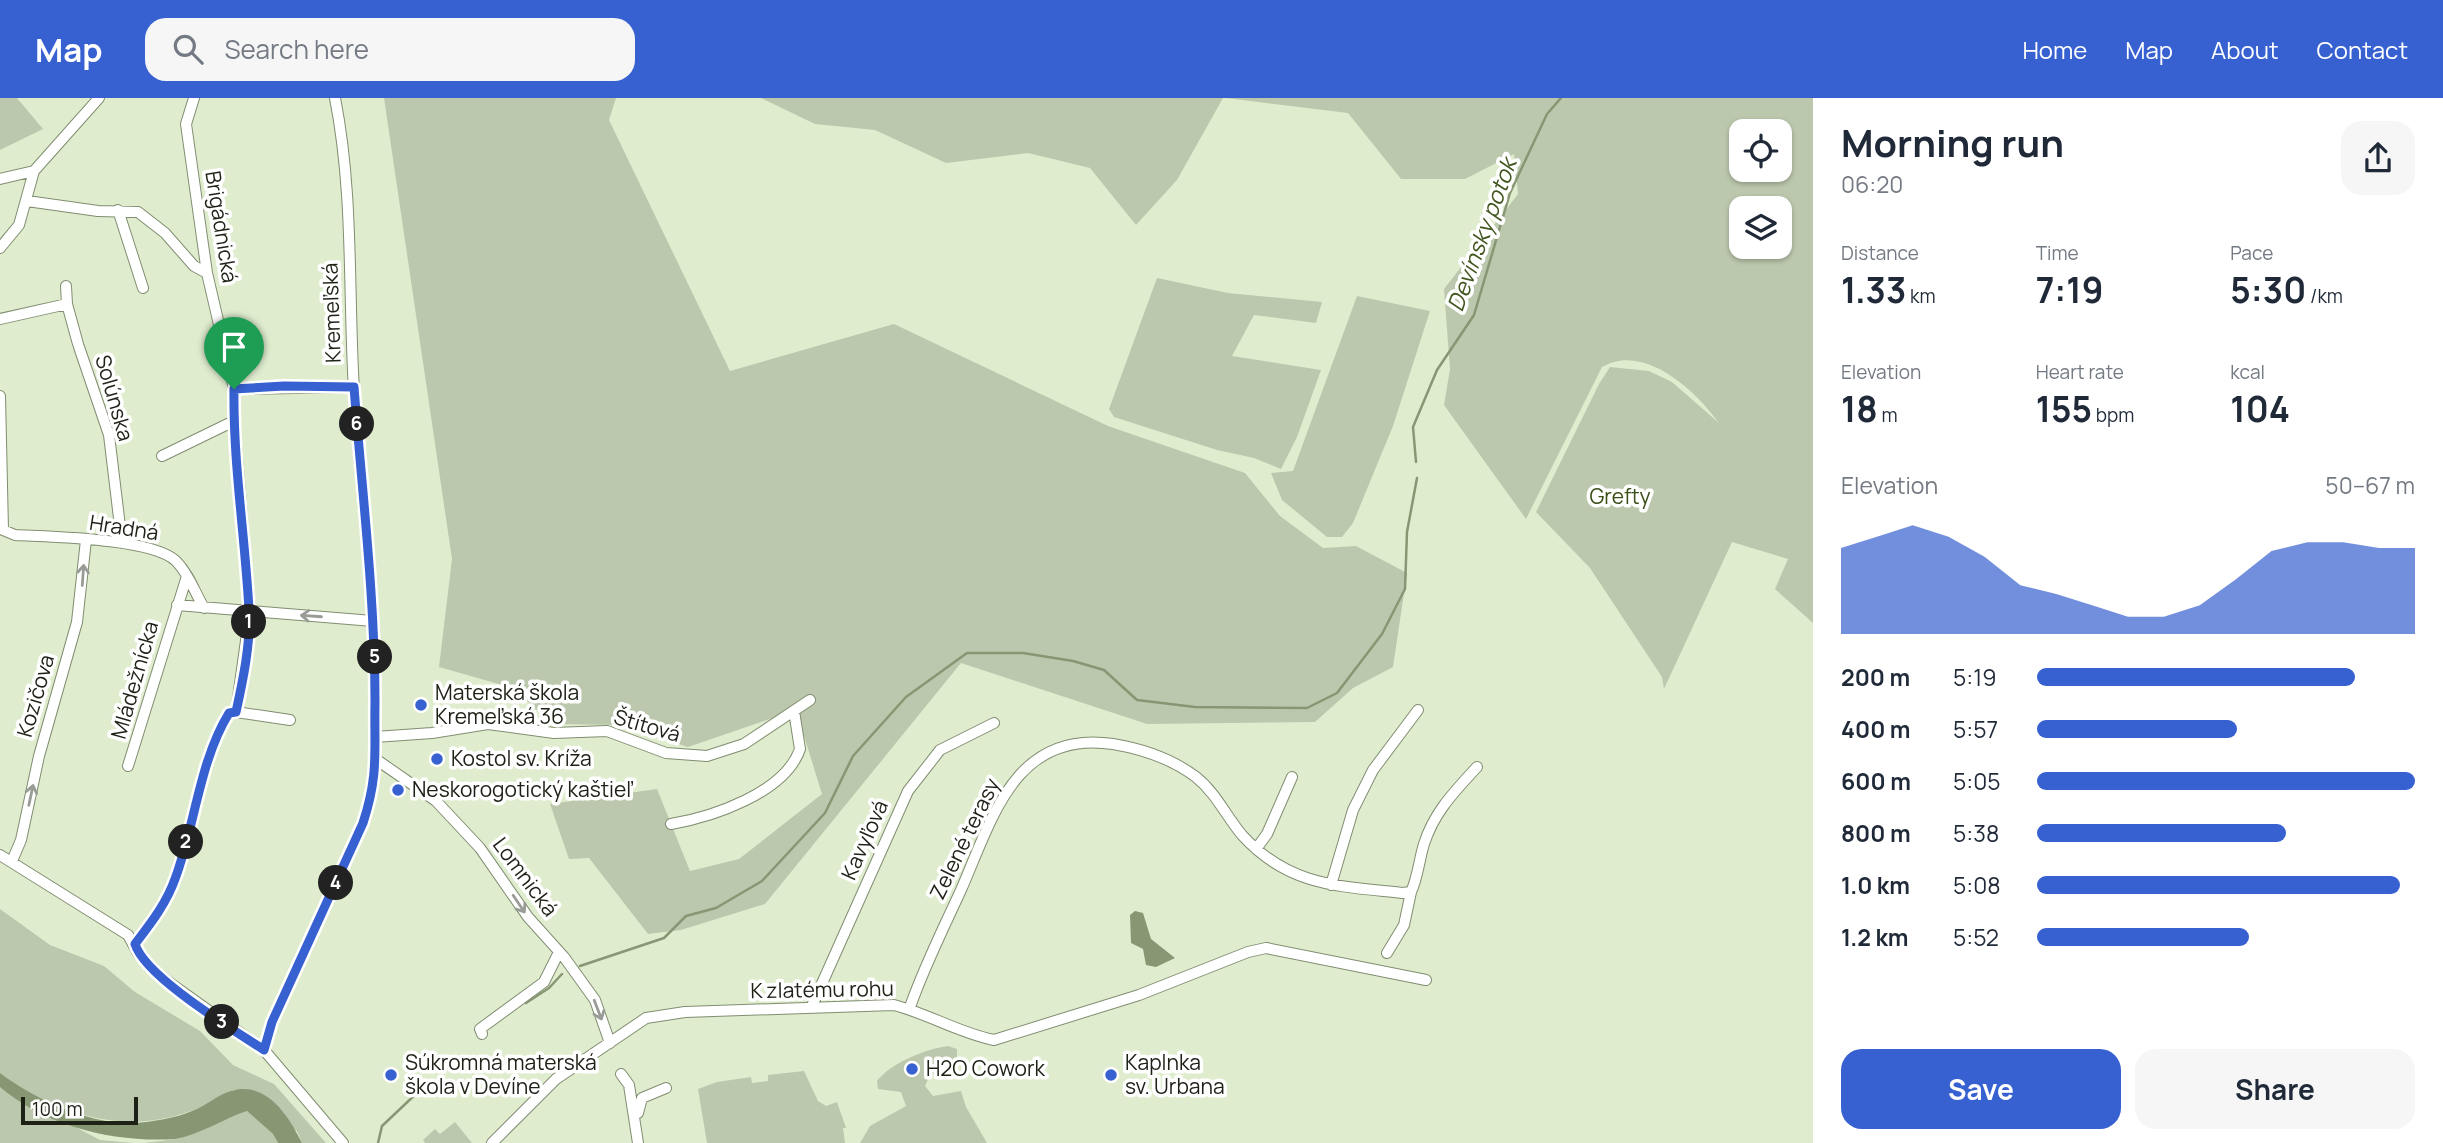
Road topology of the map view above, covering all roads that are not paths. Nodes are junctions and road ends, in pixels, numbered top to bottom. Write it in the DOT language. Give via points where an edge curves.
graph roads {
  1 [pos="99,98"];
  2 [pos="194,98"];
  3 [pos="335,98"];
  4 [pos="34,171"];
  5 [pos="0,179"];
  6 [pos="27,201"];
  7 [pos="118,210"];
  8 [pos="0,248"];
  9 [pos="207,273"];
  10 [pos="66,286"];
  11 [pos="143,288"];
  12 [pos="67,304"];
  13 [pos="0,319"];
  14 [pos="354,387"];
  15 [pos="234,389"];
  16 [pos="0,396"];
  17 [pos="234,421"];
  18 [pos="162,456"];
  19 [pos="86,540"];
  20 [pos="122,543"];
  21 [pos="187,576"];
  22 [pos="177,605"];
  23 [pos="204,608"];
  24 [pos="250,612"];
  25 [pos="373,621"];
  26 [pos="810,700"];
  27 [pos="1418,710"];
  28 [pos="794,711"];
  29 [pos="236,712"];
  30 [pos="290,720"];
  31 [pos="994,723"];
  32 [pos="375,737"];
  33 [pos="377,760"];
  34 [pos="128,765"];
  35 [pos="1477,767"];
  36 [pos="1292,777"];
  37 [pos="671,824"];
  38 [pos="1256,849"];
  39 [pos="0,855"];
  40 [pos="12,861"];
  41 [pos="1331,885"];
  42 [pos="1411,892"];
  43 [pos="135,944"];
  44 [pos="559,952"];
  45 [pos="1387,953"];
  46 [pos="1426,980"];
  47 [pos="909,1007"];
  48 [pos="811,1008"];
  49 [pos="482,1034"];
  50 [pos="610,1042"];
  51 [pos="264,1050"];
  52 [pos="621,1074"];
  53 [pos="666,1088"];
  54 [pos="637,1140"];
  55 [pos="343,1143"];
  56 [pos="492,1143"];
  1 -- 4 [label="street"];
  2 -- 9 [label="street, Brigádnická" via="187,124"];
  3 -- 14 [label="street, Kremeľská" via="353,306"];
  4 -- 5 [label="street"];
  4 -- 6 [label="street"];
  6 -- 7 [label="street"];
  6 -- 8 [label="street" via="19,225"];
  7 -- 9 [label="street" via="148,217 194,266"];
  7 -- 11 [label="street"];
  9 -- 15 [label="street, Brigádnická"];
  10 -- 12 [label="street, Solúnska"];
  12 -- 13 [label="street"];
  12 -- 20 [label="street, Solúnska" via="109,435"];
  14 -- 15 [label="street"];
  14 -- 25 [label="street, Kremeľská"];
  15 -- 17 [label="street, Brigádnická"];
  16 -- 19 [label="street, Hradná" via="1,521 6,532"];
  17 -- 18 [label="street"];
  17 -- 24 [label="street, Brigádnická"];
  19 -- 20 [label="street, Hradná"];
  40 -- 19 [label="street, Kozičova, one-way" via="77,622"];
  20 -- 21 [label="street, Hradná" via="171,556"];
  21 -- 22 [label="street, Mládežnícka"];
  21 -- 23 [label="street, Hradná"];
  22 -- 23 [label="street, Mládežnícka"];
  22 -- 34 [label="street, Mládežnícka"];
  23 -- 24 [label="street"];
  25 -- 24 [label="street, one-way"];
  24 -- 29 [label="street, Brigádnická"];
  25 -- 32 [label="street, Kremeľská"];
  26 -- 28 [label="street, Štítová"];
  27 -- 41 [label="street" via="1373,769 1353,810"];
  28 -- 32 [label="street, Štítová" via="744,744 707,756 666,753 607,732 554,733 488,724"];
  28 -- 37 [label="street" via="800,749 779,778 722,813"];
  29 -- 30 [label="street"];
  29 -- 43 [label="street" via="229,713 220,732 180,865 162,907"];
  31 -- 48 [label="street, Kavyľová" via="940,750 908,791"];
  32 -- 33 [label="street, Kremeľská"];
  33 -- 44 [label="street, Lomnická, one-way" via="436,801 480,848 528,917"];
  33 -- 51 [label="street, Kremeľská" via="363,823 272,1022"];
  35 -- 42 [label="street" via="1439,809"];
  36 -- 38 [label="street"];
  38 -- 41 [label="street, Zelené terasy" via="1292,873"];
  38 -- 47 [label="street, Zelené terasy" via="1198,779 1157,755 1128,746 1087,742 1049,751 1031,763 1004,793"];
  39 -- 40 [label="street"];
  40 -- 43 [label="street" via="100,916"];
  41 -- 42 [label="street, Zelené terasy"];
  42 -- 45 [label="street" via="1404,925"];
  43 -- 51 [label="street" via="160,976"];
  44 -- 49 [label="street" via="544,982 480,1029"];
  44 -- 50 [label="street, Lomnická, one-way" via="595,1000"];
  46 -- 47 [label="street, K zlatému rohu" via="1266,948 1000,1039 971,1035"];
  47 -- 48 [label="street, K zlatému rohu"];
  48 -- 50 [label="street, K zlatému rohu" via="655,1016"];
  50 -- 56 [label="street, K zlatému rohu" via="556,1079"];
  51 -- 55 [label="street"];
  52 -- 54 [label="street" via="629,1085"];
  53 -- 54 [label="street" via="639,1101 641,1133"];
}
